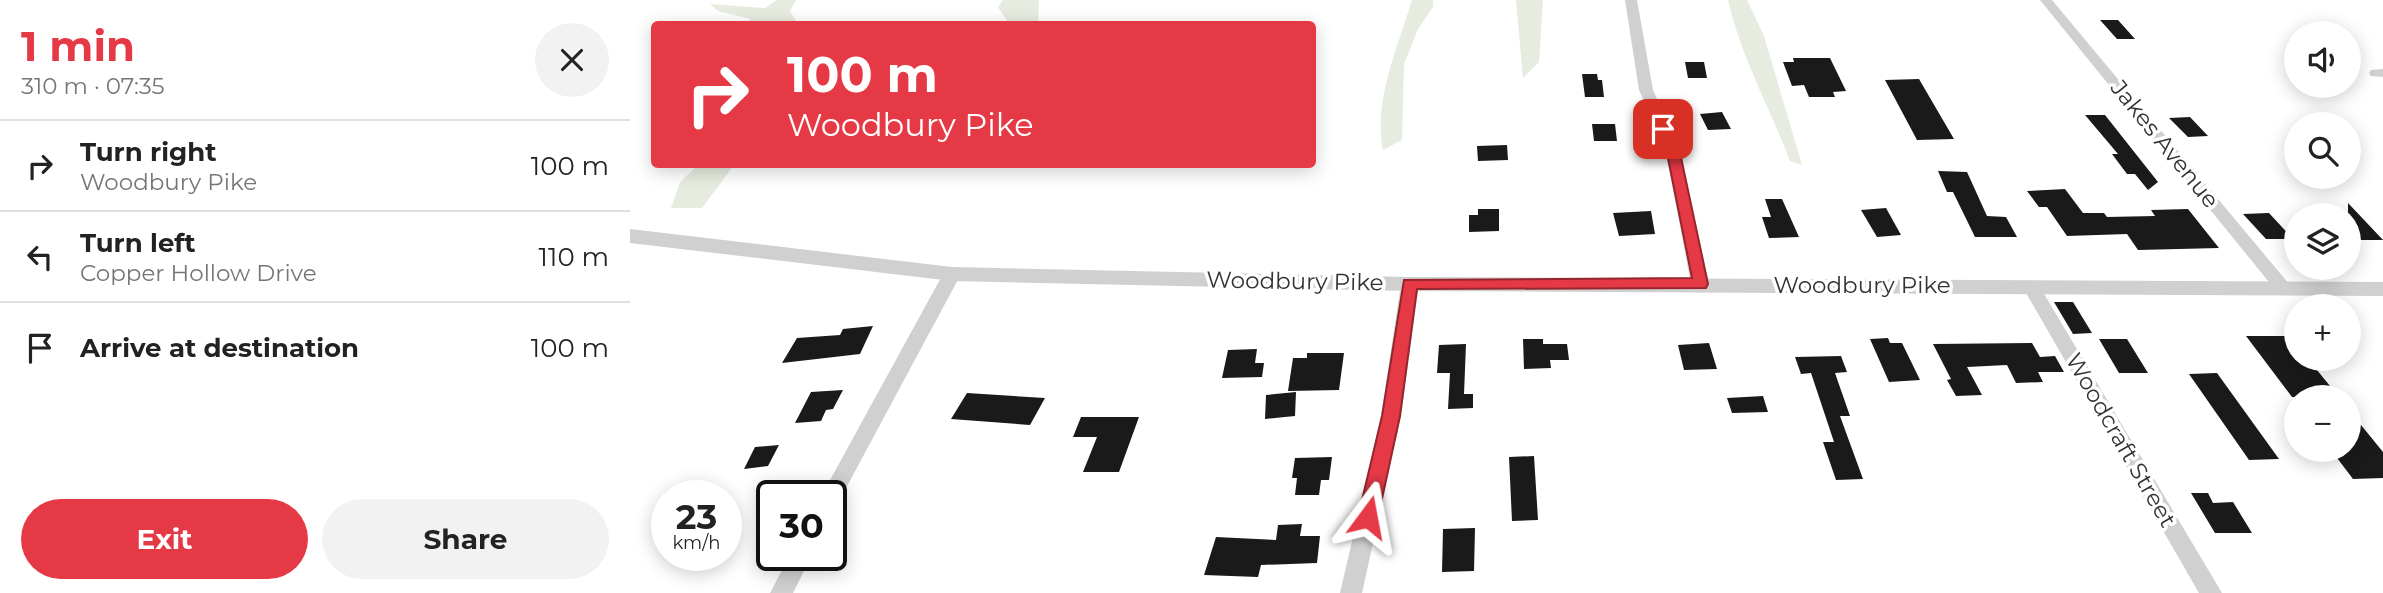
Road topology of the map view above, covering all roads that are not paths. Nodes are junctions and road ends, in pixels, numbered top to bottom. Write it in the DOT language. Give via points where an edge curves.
graph roads {
  1 [pos="1631,0"];
  2 [pos="2046,0"];
  3 [pos="630,236"];
  4 [pos="952,274"];
  5 [pos="1409,284"];
  6 [pos="1700,284"];
  7 [pos="2031,286"];
  8 [pos="2283,288"];
  9 [pos="2383,289"];
  10 [pos="840,480"];
  11 [pos="793,571"];
  12 [pos="781,593"];
  13 [pos="1350,593"];
  14 [pos="2211,593"];
  1 -- 6 [label="street" via="1646,90 1672,148"];
  2 -- 8 [label="street, Jakes Avenue"];
  3 -- 4 [label="street, Woodbury Pike"];
  4 -- 5 [label="street, Woodbury Pike"];
  4 -- 10 [label="street"];
  5 -- 6 [label="street, Woodbury Pike"];
  5 -- 13 [label="street" via="1391,416"];
  6 -- 7 [label="street, Woodbury Pike"];
  7 -- 8 [label="street, Woodbury Pike"];
  7 -- 14 [label="street, Woodcraft Street"];
  8 -- 9 [label="street, Woodbury Pike"];
  11 -- 12 [label="street"];
}
